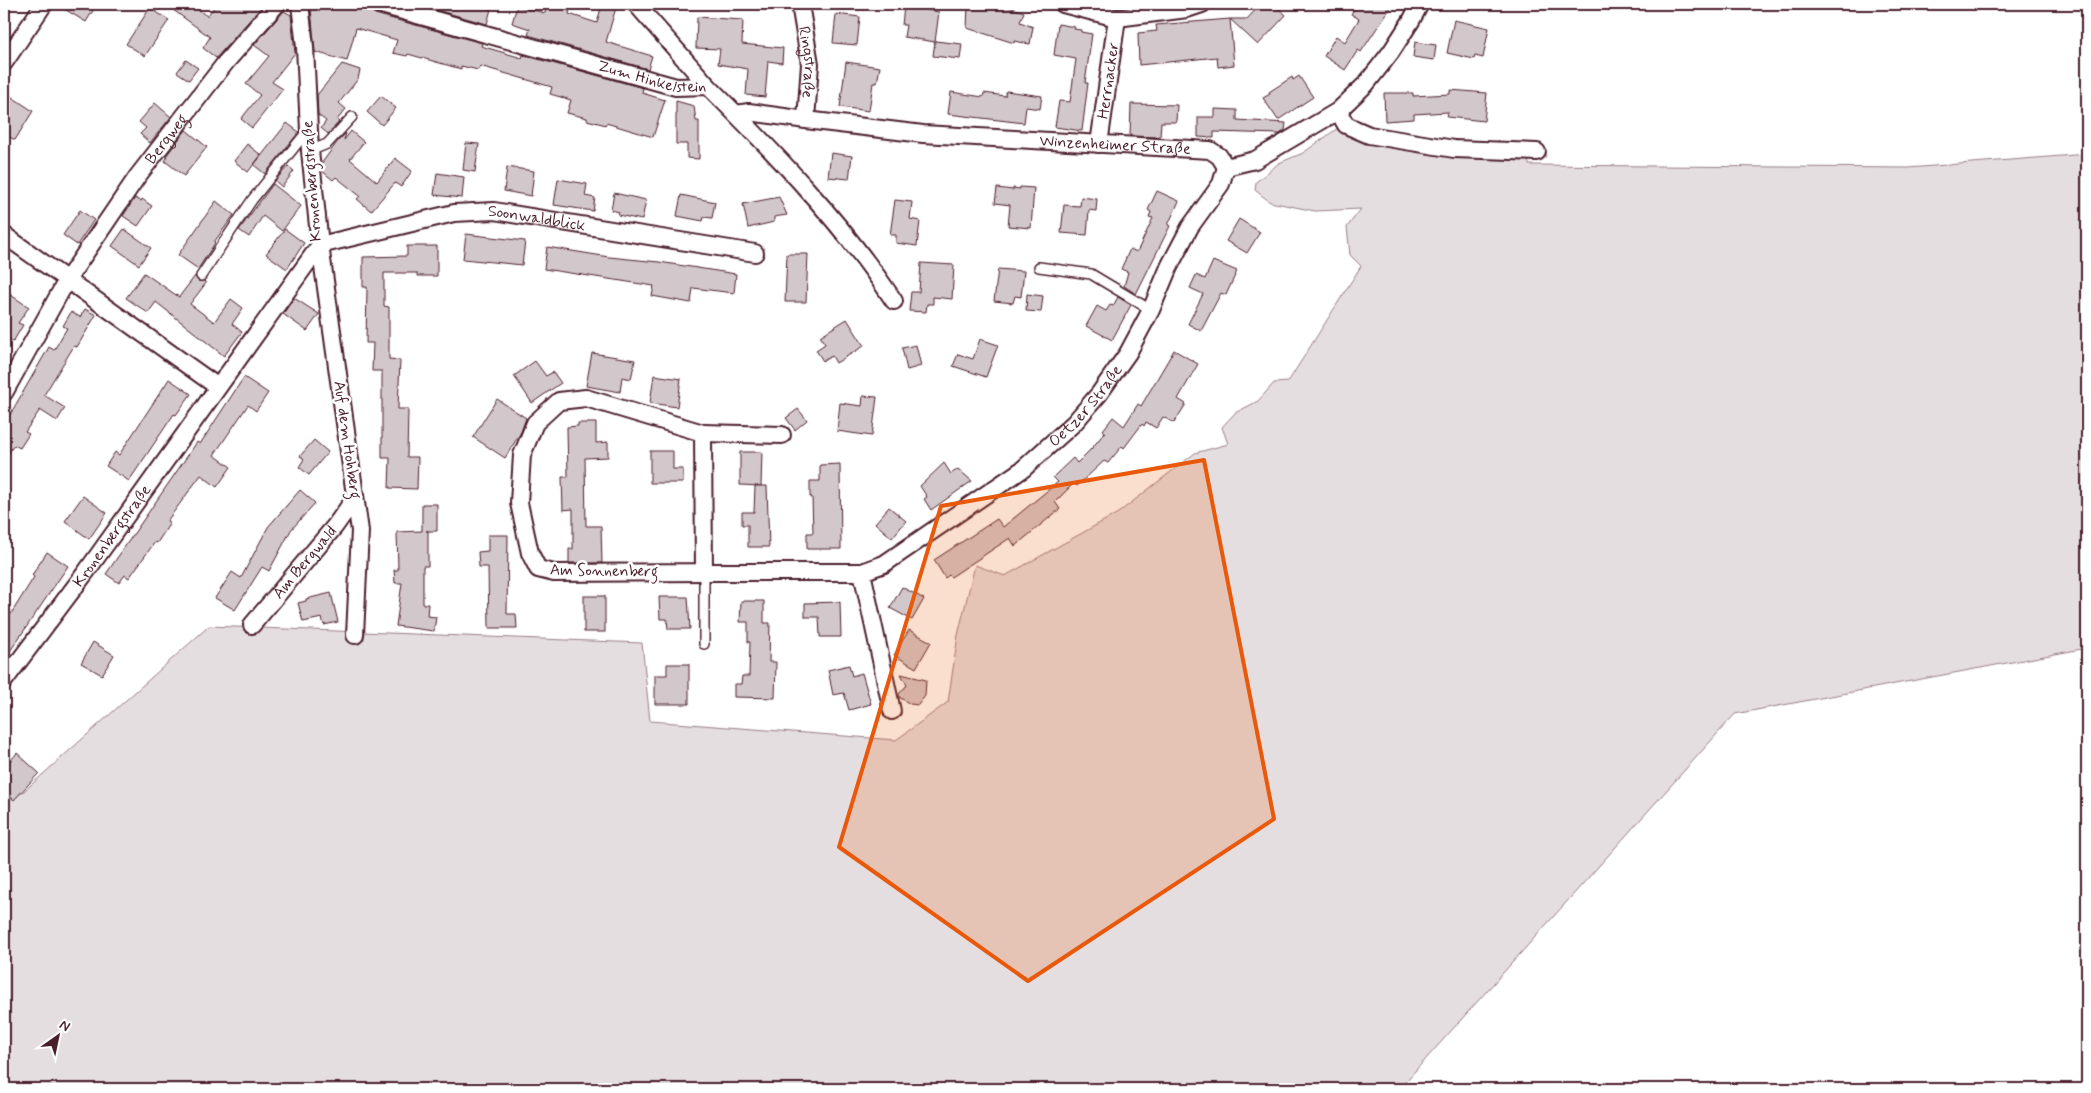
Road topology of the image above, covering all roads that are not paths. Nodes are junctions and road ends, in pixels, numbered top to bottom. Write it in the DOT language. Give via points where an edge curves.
graph roads {
  1 [pos="44,4"];
  2 [pos="276,4"];
  3 [pos="300,4"];
  4 [pos="378,4"];
  5 [pos="636,4"];
  6 [pos="800,4"];
  7 [pos="1063,4"];
  8 [pos="1202,4"];
  9 [pos="1420,4"];
  10 [pos="1117,18"];
  11 [pos="4,63"];
  12 [pos="708,86"];
  13 [pos="1338,111"];
  14 [pos="736,114"];
  15 [pos="352,117"];
  16 [pos="806,120"];
  17 [pos="309,129"];
  18 [pos="1100,144"];
  19 [pos="310,151"];
  20 [pos="1537,152"];
  21 [pos="1226,167"];
  22 [pos="4,235"];
  23 [pos="320,245"];
  24 [pos="755,253"];
  25 [pos="1039,267"];
  26 [pos="201,276"];
  27 [pos="68,280"];
  28 [pos="894,301"];
  29 [pos="1151,310"];
  30 [pos="218,388"];
  31 [pos="4,393"];
  32 [pos="703,433"];
  33 [pos="782,435"];
  34 [pos="355,498"];
  35 [pos="704,572"];
  36 [pos="862,572"];
  37 [pos="252,625"];
  38 [pos="355,635"];
  39 [pos="704,644"];
  40 [pos="4,681"];
  41 [pos="892,711"];
  1 -- 11 [label="street"];
  2 -- 27 [label="street, Bergweg" via="226,62 137,178"];
  3 -- 17 [label="street, Kronenbergstraße"];
  4 -- 12 [label="street, Zum Hinkelstein" via="676,87"];
  5 -- 12 [label="street"];
  6 -- 16 [label="street, Ringstraße" via="810,64"];
  7 -- 10 [label="street"];
  8 -- 10 [label="street"];
  9 -- 13 [label="street" via="1391,52 1366,84"];
  10 -- 18 [label="street, Herrnacker"];
  12 -- 14 [label="street, Zum Hinkelstein"];
  13 -- 20 [label="street" via="1346,125 1369,135 1454,149"];
  13 -- 21 [label="street" via="1255,160"];
  14 -- 16 [label="street, Winzenheimer Straße" via="750,112"];
  14 -- 28 [label="street, Zum Hinkelstein" via="808,190"];
  15 -- 19 [label="lane" via="326,144"];
  16 -- 18 [label="street, Winzenheimer Straße" via="923,134"];
  17 -- 19 [label="street, Kronenbergstraße"];
  17 -- 26 [label="lane" via="252,200"];
  18 -- 21 [label="street, Winzenheimer Straße" via="1210,150"];
  19 -- 23 [label="street, Kronenbergstraße"];
  21 -- 29 [label="street, Oetzer Straße" via="1221,184 1190,227 1169,267"];
  22 -- 27 [label="street"];
  23 -- 24 [label="street, Soonwaldblick" via="454,213 494,211"];
  23 -- 30 [label="street, Kronenbergstraße"];
  23 -- 34 [label="street, Auf dem Hohberg"];
  25 -- 29 [label="lane" via="1091,274"];
  27 -- 30 [label="street"];
  27 -- 31 [label="street, Bergweg"];
  29 -- 36 [label="street, Oetzer Straße" via="1128,353 1067,430 1023,469 884,564"];
  30 -- 40 [label="street, Kronenbergstraße"];
  32 -- 33 [label="street, Am Sonnenberg"];
  32 -- 35 [label="street"];
  32 -- 35 [label="street, Am Sonnenberg" via="586,398 559,401 535,423 522,454 519,503 530,553 538,569 554,573"];
  34 -- 37 [label="street, Am Bergwald"];
  34 -- 38 [label="street, Auf dem Hohberg" via="360,531"];
  35 -- 36 [label="street, Am Sonnenberg"];
  35 -- 39 [label="lane"];
  36 -- 41 [label="street"];
}
